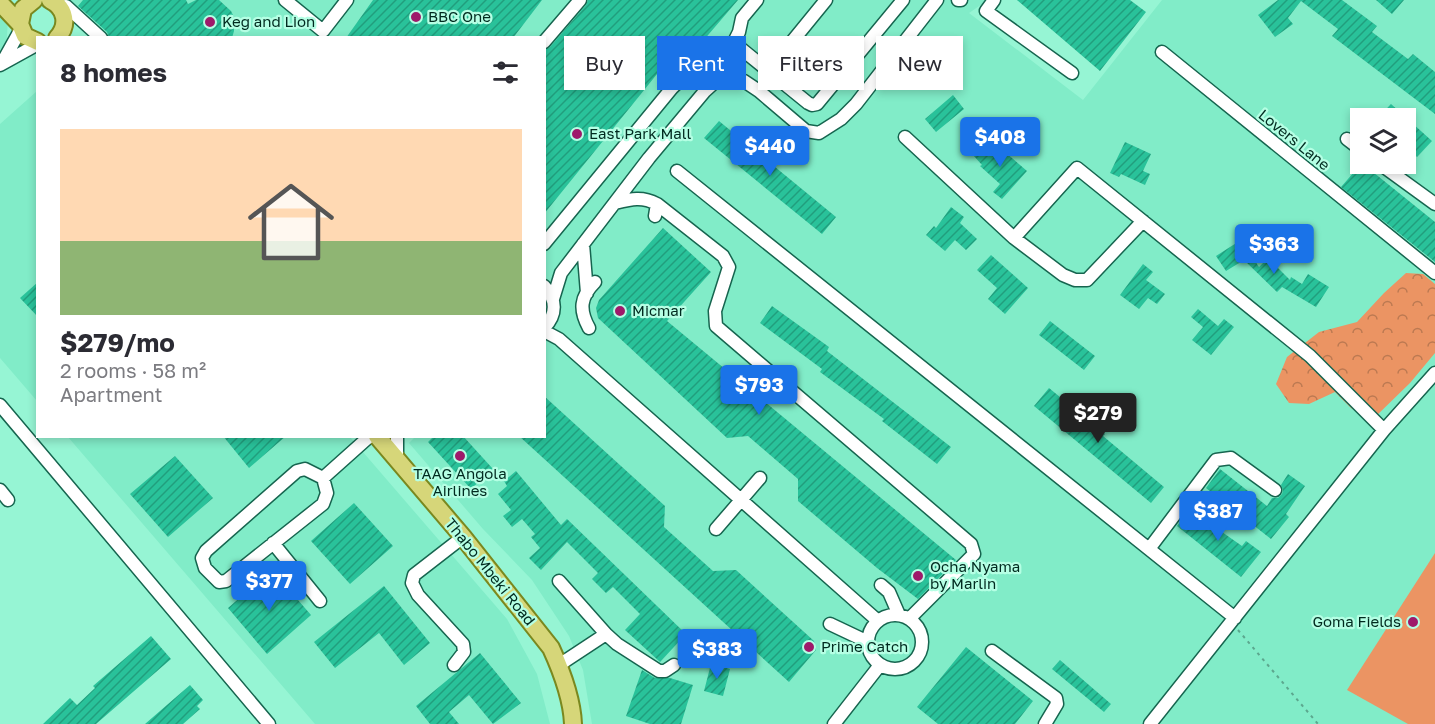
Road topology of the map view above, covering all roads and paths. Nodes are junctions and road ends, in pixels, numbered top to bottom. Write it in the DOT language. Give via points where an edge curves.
graph roads {
  1 [pos="34,0"];
  2 [pos="285,0"];
  3 [pos="347,0"];
  4 [pos="580,0"];
  5 [pos="758,0"];
  6 [pos="826,0"];
  7 [pos="903,0"];
  8 [pos="938,0"];
  9 [pos="992,1"];
  10 [pos="0,3"];
  11 [pos="62,18"];
  12 [pos="21,26"];
  13 [pos="97,36"];
  14 [pos="737,36"];
  15 [pos="797,36"];
  16 [pos="546,40"];
  17 [pos="36,42"];
  18 [pos="36,44"];
  19 [pos="864,47"];
  20 [pos="1162,52"];
  21 [pos="746,53"];
  22 [pos="758,63"];
  23 [pos="1,64"];
  24 [pos="1072,73"];
  25 [pos="670,90"];
  26 [pos="792,90"];
  27 [pos="829,90"];
  28 [pos="905,137"];
  29 [pos="1347,140"];
  30 [pos="1350,142"];
  31 [pos="677,171"];
  32 [pos="1394,174"];
  33 [pos="615,203"];
  34 [pos="1435,204"];
  35 [pos="1143,221"];
  36 [pos="1014,238"];
  37 [pos="546,242"];
  38 [pos="583,244"];
  39 [pos="561,273"];
  40 [pos="1435,273"];
  41 [pos="595,282"];
  42 [pos="546,283"];
  43 [pos="546,287"];
  44 [pos="587,293"];
  45 [pos="553,299"];
  46 [pos="553,317"];
  47 [pos="546,326"];
  48 [pos="589,328"];
  49 [pos="546,330"];
  50 [pos="559,339"];
  51 [pos="1435,373"];
  52 [pos="0,405"];
  53 [pos="5,420"];
  54 [pos="1384,430"];
  55 [pos="382,438"];
  56 [pos="323,478"];
  57 [pos="760,478"];
  58 [pos="1275,490"];
  59 [pos="741,500"];
  60 [pos="716,529"];
  61 [pos="464,537"];
  62 [pos="273,543"];
  63 [pos="1149,549"];
  64 [pos="559,581"];
  65 [pos="881,585"];
  66 [pos="320,601"];
  67 [pos="904,617"];
  68 [pos="1233,620"];
  69 [pos="878,621"];
  70 [pos="830,624"];
  71 [pos="606,634"];
  72 [pos="868,642"];
  73 [pos="992,651"];
  74 [pos="675,664"];
  75 [pos="880,664"];
  76 [pos="454,665"];
  77 [pos="559,665"];
  78 [pos="269,724"];
  79 [pos="573,724"];
  80 [pos="834,724"];
  81 [pos="1045,724"];
  82 [pos="1150,724"];
  83 [pos="1318,724"];
  1 -- 12 [label="main road" via="23,9"];
  2 -- 3 [label="street" via="322,31"];
  4 -- 16 [label="street"];
  5 -- 14 [label="street" via="742,18"];
  6 -- 15 [label="street"];
  7 -- 19 [label="street"];
  8 -- 33 [label="street" via="856,104 819,133 806,131 744,81 716,81"];
  9 -- 24 [label="street" via="986,11"];
  10 -- 12 [label="main road"];
  11 -- 13 [label="street"];
  12 -- 17 [label="main road" via="25,36"];
  12 -- 23 [label="street"];
  18 -- 23 [label="street"];
  20 -- 40 [label="street, Lovers Lane"];
  21 -- 22 [label="street"];
  25 -- 37 [label="street"];
  26 -- 27 [label="street" via="812,105"];
  28 -- 36 [label="street"];
  29 -- 30 [label="street"];
  31 -- 63 [label="street"];
  32 -- 34 [label="street"];
  33 -- 38 [label="street"];
  33 -- 67 [label="street" via="645,198 656,210 723,256 729,267 715,311 716,326 971,544 974,555"];
  35 -- 36 [label="street" via="1087,280 1063,275"];
  35 -- 36 [label="street" via="1077,168"];
  35 -- 54 [label="street" via="1310,356"];
  38 -- 39 [label="street"];
  38 -- 44 [label="street"];
  39 -- 42 [label="street"];
  39 -- 45 [label="street"];
  41 -- 44 [label="street"];
  43 -- 45 [label="street"];
  44 -- 48 [label="street" via="582,316"];
  45 -- 46 [label="street"];
  46 -- 47 [label="street"];
  46 -- 50 [label="street"];
  49 -- 50 [label="street"];
  50 -- 59 [label="street"];
  51 -- 54 [label="street"];
  52 -- 53 [label="street"];
  53 -- 78 [label="street"];
  54 -- 68 [label="street"];
  55 -- 56 [label="street"];
  55 -- 61 [label="main road, Thabo Mbeki Road" via="397,461"];
  56 -- 62 [label="street" via="327,493 323,504"];
  56 -- 62 [label="street" via="304,469 297,471 202,558 205,568 219,582 226,581"];
  57 -- 59 [label="street"];
  58 -- 63 [label="street" via="1231,458 1216,460"];
  59 -- 60 [label="street"];
  59 -- 69 [label="street"];
  61 -- 76 [label="street" via="414,575 412,583 418,595 464,645 464,652"];
  61 -- 77 [label="main road, Thabo Mbeki Road" via="551,648"];
  62 -- 66 [label="street"];
  63 -- 68 [label="street"];
  64 -- 71 [label="street"];
  65 -- 67 [label="street"];
  67 -- 69 [label="street" via="891,615"];
  67 -- 75 [label="street" via="915,623 921,635 922,647 916,660 892,669"];
  68 -- 82 [label="street"];
  68 -- 83 [label="path"];
  69 -- 72 [label="street"];
  70 -- 72 [label="street"];
  71 -- 74 [label="street" via="659,671"];
  71 -- 77 [label="street"];
  72 -- 75 [label="street" via="870,654"];
  73 -- 81 [label="street" via="1056,698 1057,704"];
  75 -- 80 [label="street"];
  77 -- 79 [label="main road, Thabo Mbeki Road"];
}
